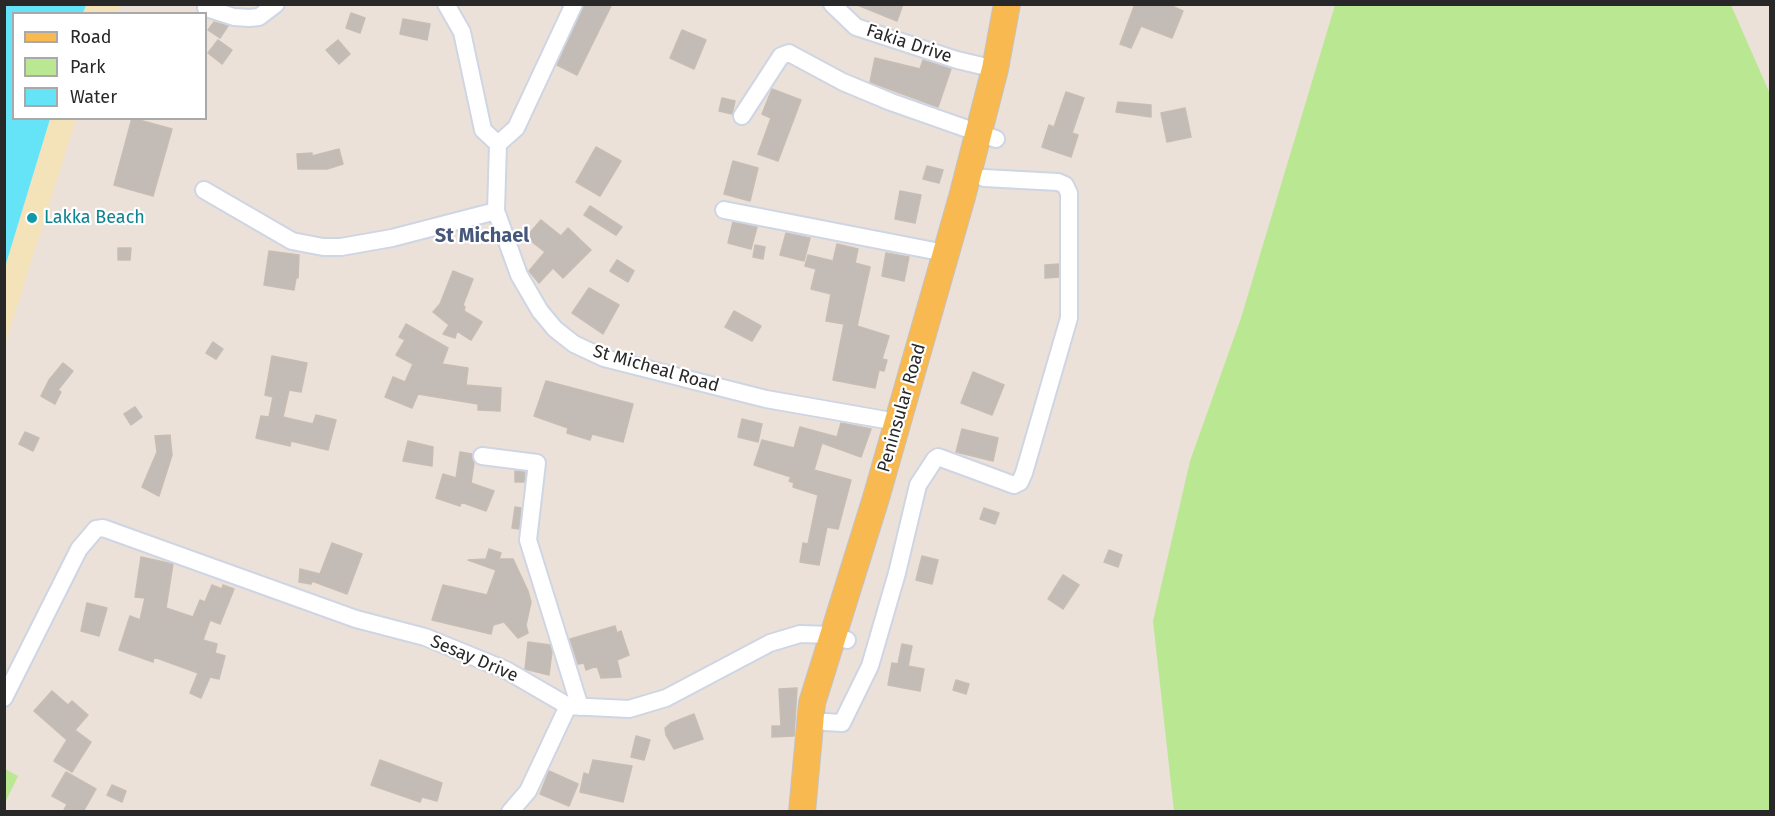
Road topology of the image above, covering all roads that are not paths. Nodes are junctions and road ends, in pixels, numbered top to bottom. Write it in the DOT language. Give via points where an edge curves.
graph roads {
  1 [pos="276,4"];
  2 [pos="446,4"];
  3 [pos="574,4"];
  4 [pos="832,4"];
  5 [pos="1007,4"];
  6 [pos="1021,4"];
  7 [pos="206,8"];
  8 [pos="995,69"];
  9 [pos="742,116"];
  10 [pos="988,136"];
  11 [pos="498,144"];
  12 [pos="984,178"];
  13 [pos="204,190"];
  14 [pos="724,210"];
  15 [pos="496,211"];
  16 [pos="945,253"];
  17 [pos="897,422"];
  18 [pos="482,456"];
  19 [pos="839,637"];
  20 [pos="4,698"];
  21 [pos="574,706"];
  22 [pos="825,722"];
  23 [pos="510,812"];
  24 [pos="802,812"];
  25 [pos="816,812"];
  1 -- 7 [label="street" via="260,17 249,18"];
  2 -- 11 [label="street" via="462,32 483,130"];
  3 -- 11 [label="street" via="516,128"];
  4 -- 8 [label="street, Fakia Drive" via="856,27"];
  5 -- 8 [label="main road, Peninsular Road"];
  6 -- 10 [label="main road, Peninsular Road"];
  8 -- 10 [label="main road, Peninsular Road"];
  9 -- 10 [label="street" via="781,56 789,53 843,82"];
  10 -- 12 [label="main road, Peninsular Road"];
  10 -- 16 [label="main road, Peninsular Road"];
  11 -- 15 [label="street, St Micheal Road"];
  12 -- 19 [label="main road, Peninsular Road"];
  12 -- 22 [label="street" via="1058,182 1069,193 1069,318 1050,385 1020,482 1014,485 938,457 932,462 918,485 870,666 842,723"];
  13 -- 15 [label="street" via="292,241 323,247 392,238"];
  14 -- 16 [label="street"];
  15 -- 17 [label="street, St Micheal Road" via="519,274 540,311 574,344 604,357 766,399"];
  16 -- 17 [label="main road, Peninsular Road"];
  17 -- 19 [label="main road, Peninsular Road"];
  18 -- 21 [label="street" via="537,463 528,540"];
  19 -- 21 [label="street, Sesay Drive" via="800,634 770,643 666,698 629,709"];
  19 -- 22 [label="main road, Peninsular Road"];
  19 -- 24 [label="main road, Peninsular Road" via="812,703"];
  20 -- 21 [label="street, Sesay Drive" via="79,549 96,529 103,528 356,619 425,637 506,670"];
  21 -- 23 [label="street" via="528,791"];
  22 -- 25 [label="main road, Peninsular Road"];
}
